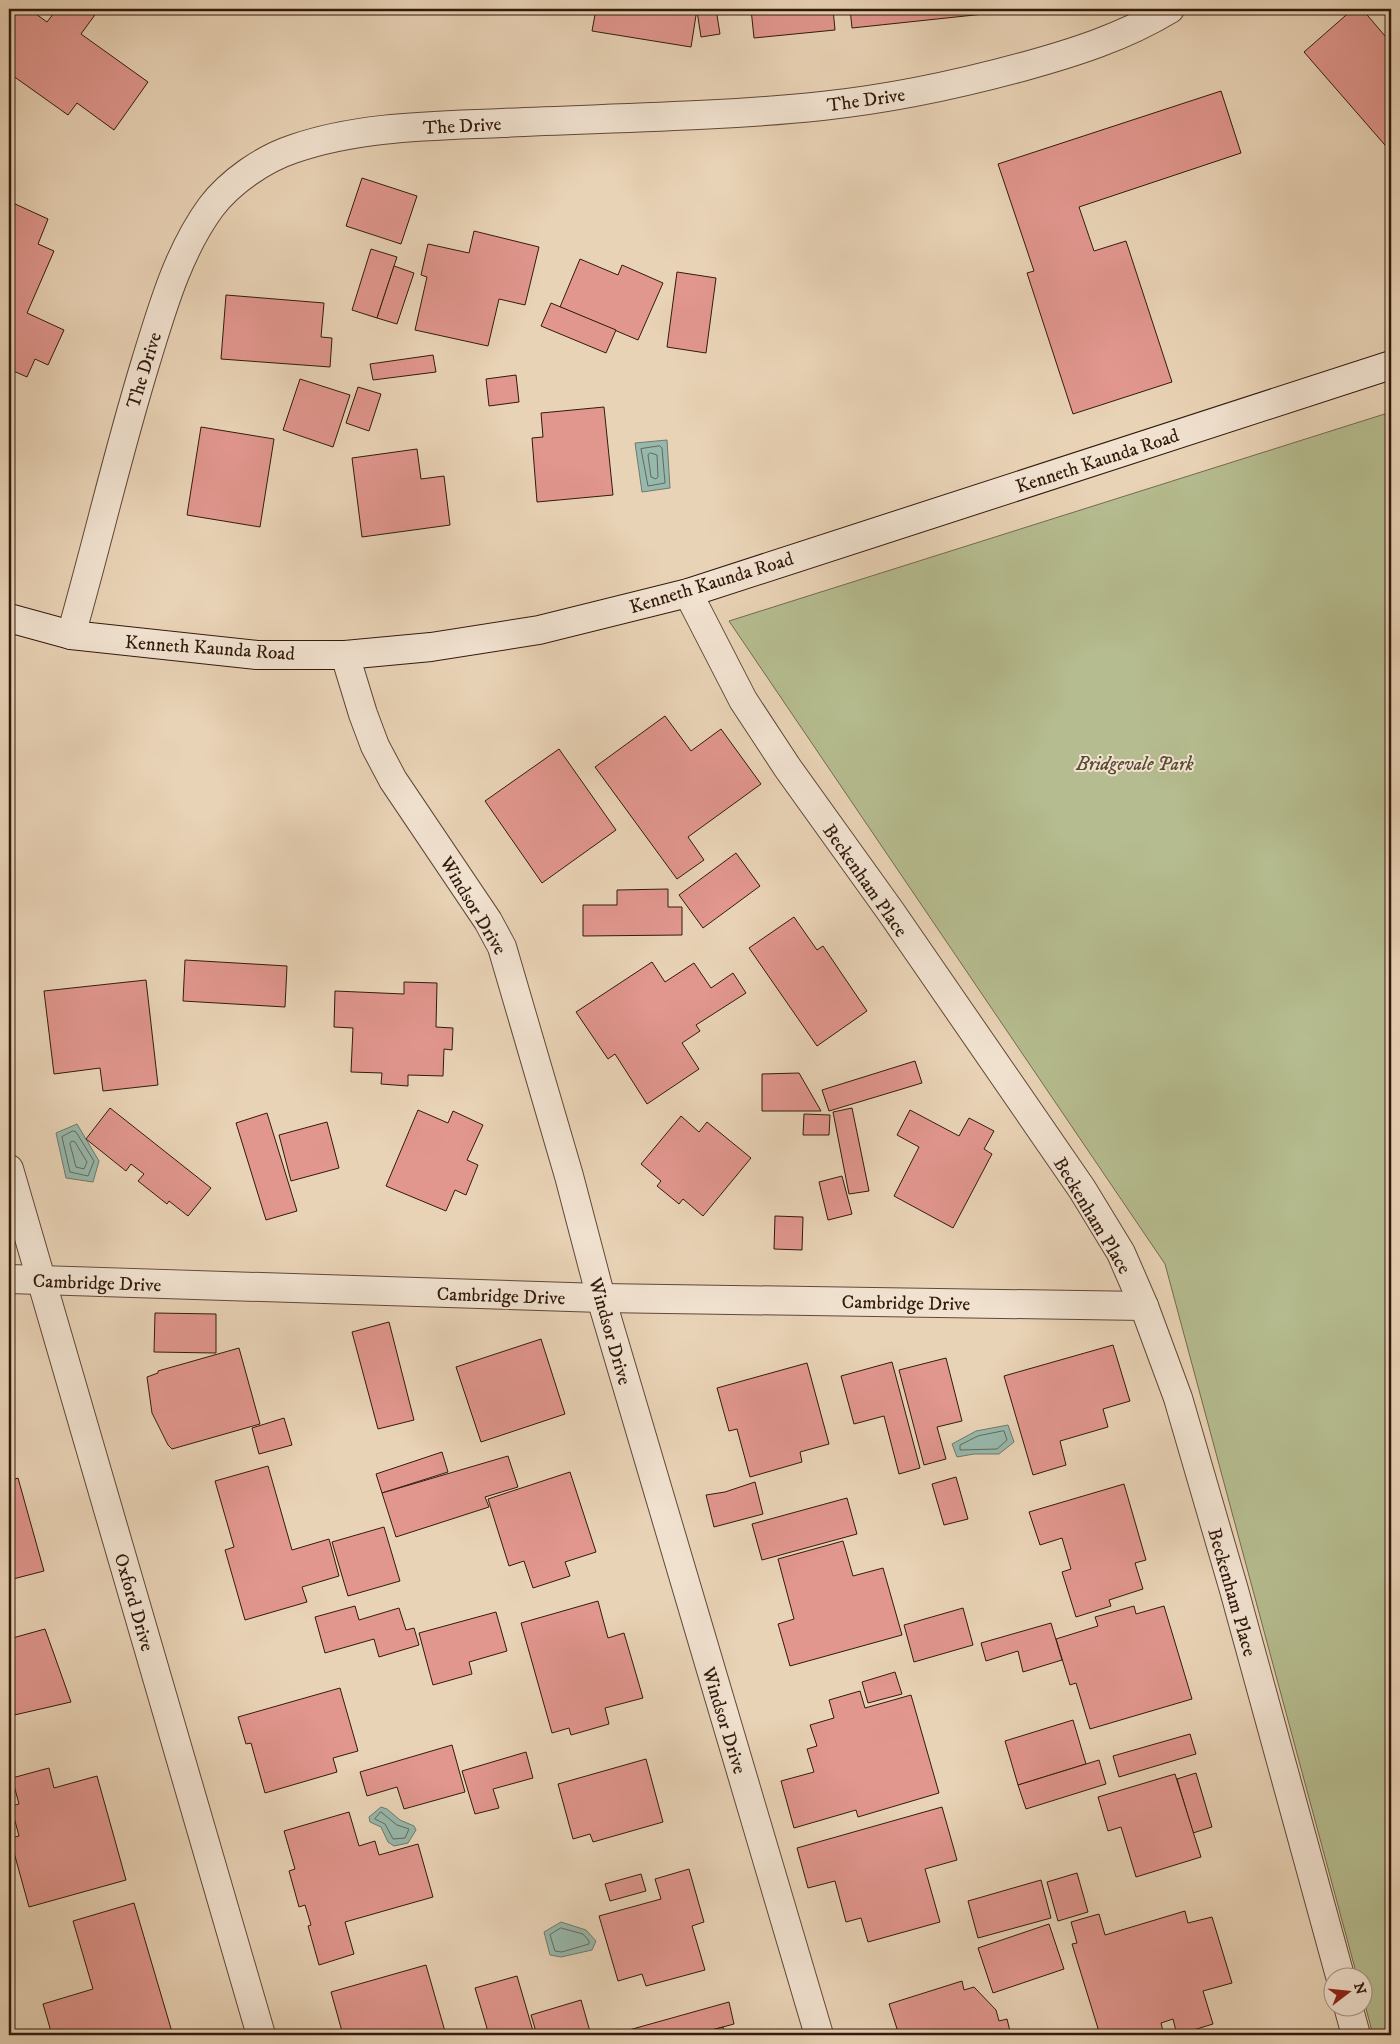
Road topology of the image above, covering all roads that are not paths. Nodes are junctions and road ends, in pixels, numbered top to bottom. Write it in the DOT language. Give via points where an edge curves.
graph roads {
  1 [pos="1170,9"];
  2 [pos="1391,366"];
  3 [pos="688,593"];
  4 [pos="9,618"];
  5 [pos="72,635"];
  6 [pos="345,654"];
  7 [pos="9,1169"];
  8 [pos="9,1279"];
  9 [pos="41,1280"];
  10 [pos="601,1298"];
  11 [pos="1144,1306"];
  12 [pos="1337,1966"];
  13 [pos="1351,2016"];
  14 [pos="261,2035"];
  15 [pos="819,2035"];
  16 [pos="1356,2035"];
  1 -- 5 [label="street, The Drive" via="1087,49 976,80 891,97 749,112 370,132 291,149 258,166 238,180 212,206 192,238 164,301 126,424"];
  2 -- 3 [label="street, Kenneth Kaunda Road"];
  3 -- 6 [label="street, Kenneth Kaunda Road" via="539,630 431,647"];
  3 -- 11 [label="street, Beckenham Place" via="743,700 787,768 891,912 1082,1189 1121,1253"];
  4 -- 5 [label="street, Kenneth Kaunda Road"];
  5 -- 6 [label="street, Kenneth Kaunda Road" via="258,655"];
  6 -- 10 [label="street, Windsor Drive" via="375,746 393,780 502,947"];
  7 -- 9 [label="street, Oxford Drive"];
  8 -- 9 [label="street, Cambridge Drive"];
  9 -- 10 [label="street, Cambridge Drive"];
  9 -- 14 [label="street, Oxford Drive"];
  10 -- 11 [label="street, Cambridge Drive"];
  10 -- 15 [label="street, Windsor Drive"];
  11 -- 12 [label="street, Beckenham Place" via="1183,1416 1234,1590"];
  13 -- 16 [label="street"];
}
